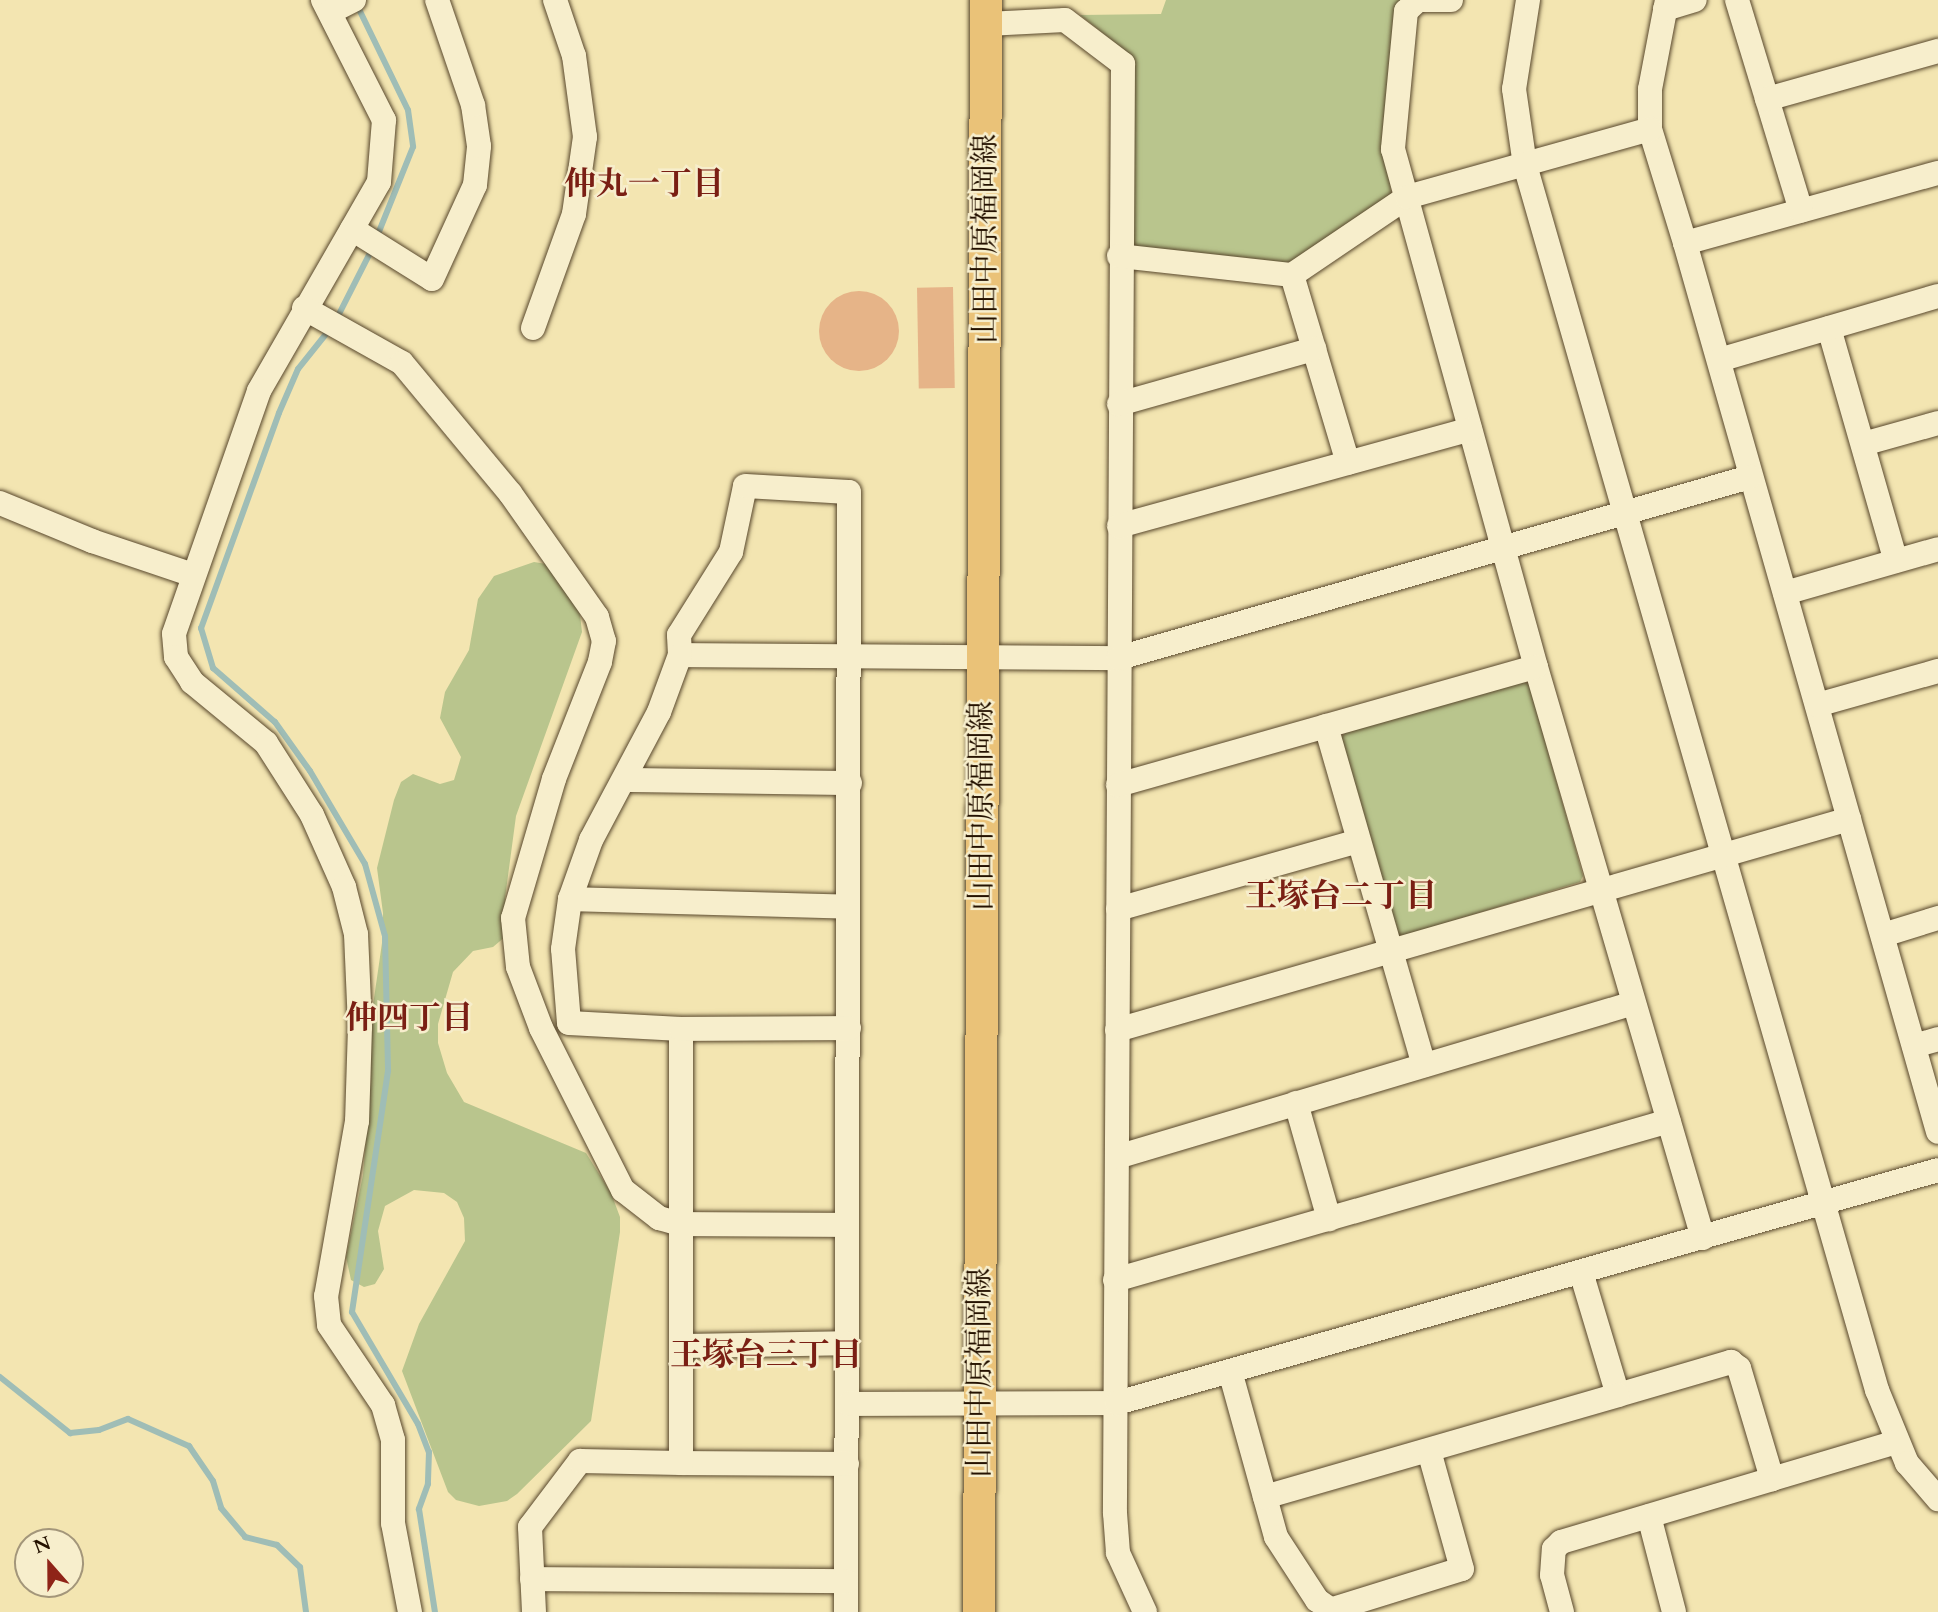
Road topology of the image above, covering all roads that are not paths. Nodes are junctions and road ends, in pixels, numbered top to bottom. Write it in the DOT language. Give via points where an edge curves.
graph roads {
  1 [pos="354,0"];
  2 [pos="437,0"];
  3 [pos="555,0"];
  4 [pos="1451,0"];
  5 [pos="1528,0"];
  6 [pos="1695,0"];
  7 [pos="1737,0"];
  8 [pos="1666,4"];
  9 [pos="327,6"];
  10 [pos="987,12"];
  11 [pos="1938,51"];
  12 [pos="1767,99"];
  13 [pos="1650,129"];
  14 [pos="1525,165"];
  15 [pos="1938,173"];
  16 [pos="1407,197"];
  17 [pos="1801,210"];
  18 [pos="352,229"];
  19 [pos="1685,243"];
  20 [pos="1119,256"];
  21 [pos="1292,275"];
  22 [pos="1938,296"];
  23 [pos="304,308"];
  24 [pos="533,328"];
  25 [pos="1829,328"];
  26 [pos="1314,349"];
  27 [pos="1719,360"];
  28 [pos="1119,404"];
  29 [pos="1938,423"];
  30 [pos="1470,429"];
  31 [pos="1863,444"];
  32 [pos="1348,463"];
  33 [pos="1750,477"];
  34 [pos="0,503"];
  35 [pos="1621,510"];
  36 [pos="1119,526"];
  37 [pos="1505,545"];
  38 [pos="1938,549"];
  39 [pos="1896,561"];
  40 [pos="192,575"];
  41 [pos="1785,593"];
  42 [pos="680,656"];
  43 [pos="850,656"];
  44 [pos="1119,657"];
  45 [pos="983,659"];
  46 [pos="1536,667"];
  47 [pos="1938,671"];
  48 [pos="1817,705"];
  49 [pos="1326,726"];
  50 [pos="626,780"];
  51 [pos="850,783"];
  52 [pos="1118,785"];
  53 [pos="1849,819"];
  54 [pos="1359,841"];
  55 [pos="1721,855"];
  56 [pos="1601,892"];
  57 [pos="570,900"];
  58 [pos="848,907"];
  59 [pos="1118,909"];
  60 [pos="1938,918"];
  61 [pos="1883,935"];
  62 [pos="1392,952"];
  63 [pos="1634,1003"];
  64 [pos="849,1028"];
  65 [pos="681,1030"];
  66 [pos="1117,1030"];
  67 [pos="1938,1039"];
  68 [pos="1914,1046"];
  69 [pos="1424,1065"];
  70 [pos="1296,1103"];
  71 [pos="1669,1121"];
  72 [pos="1938,1132"];
  73 [pos="1117,1157"];
  74 [pos="1938,1170"];
  75 [pos="1820,1206"];
  76 [pos="1329,1219"];
  77 [pos="680,1224"];
  78 [pos="847,1224"];
  79 [pos="1703,1238"];
  80 [pos="1581,1272"];
  81 [pos="1115,1280"];
  82 [pos="846,1343"];
  83 [pos="682,1346"];
  84 [pos="1230,1371"];
  85 [pos="1618,1395"];
  86 [pos="1117,1403"];
  87 [pos="849,1404"];
  88 [pos="980,1407"];
  89 [pos="1895,1442"];
  90 [pos="1429,1451"];
  91 [pos="681,1463"];
  92 [pos="847,1464"];
  93 [pos="1772,1479"];
  94 [pos="1265,1497"];
  95 [pos="1938,1499"];
  96 [pos="1649,1516"];
  97 [pos="532,1579"];
  98 [pos="846,1581"];
  99 [pos="1332,1611"];
  100 [pos="410,1612"];
  101 [pos="534,1612"];
  102 [pos="846,1612"];
  103 [pos="979,1612"];
  104 [pos="1145,1612"];
  105 [pos="1562,1612"];
  106 [pos="1674,1612"];
  1 -- 9 [label="street"];
  2 -- 18 [label="street" via="473,105 479,146 475,185 432,279"];
  3 -- 24 [label="street" via="576,68 585,137 583,173 575,214"];
  4 -- 16 [label="street" via="1418,1 1406,11 1393,149"];
  5 -- 14 [label="street" via="1514,89"];
  6 -- 8 [label="street"];
  7 -- 12 [label="street"];
  8 -- 13 [label="street" via="1650,89"];
  9 -- 18 [label="street" via="384,120 379,182"];
  10 -- 20 [label="street" via="1065,20 1123,64"];
  10 -- 45 [label="main road, 山田中原福岡線"];
  11 -- 12 [label="street"];
  12 -- 17 [label="street"];
  13 -- 14 [label="street"];
  13 -- 19 [label="street"];
  14 -- 16 [label="street"];
  14 -- 35 [label="street"];
  15 -- 17 [label="street"];
  16 -- 21 [label="street"];
  16 -- 30 [label="street"];
  17 -- 19 [label="street"];
  18 -- 23 [label="street"];
  19 -- 27 [label="street"];
  20 -- 21 [label="street"];
  20 -- 28 [label="street"];
  21 -- 26 [label="street"];
  22 -- 25 [label="street"];
  23 -- 40 [label="street" via="260,391"];
  23 -- 77 [label="street" via="402,363 510,494 597,617 604,641 600,662 554,779 513,918 518,967 568,1087 623,1190 659,1218"];
  25 -- 27 [label="street"];
  25 -- 31 [label="street"];
  26 -- 28 [label="street"];
  26 -- 32 [label="street"];
  27 -- 33 [label="street"];
  28 -- 36 [label="street"];
  29 -- 31 [label="street"];
  30 -- 32 [label="street"];
  30 -- 37 [label="street"];
  31 -- 39 [label="street"];
  32 -- 36 [label="street"];
  33 -- 35 [label="street"];
  33 -- 41 [label="street"];
  34 -- 40 [label="street"];
  35 -- 37 [label="street"];
  35 -- 55 [label="street"];
  36 -- 44 [label="street"];
  37 -- 44 [label="street"];
  37 -- 46 [label="street"];
  38 -- 39 [label="street"];
  39 -- 41 [label="street"];
  40 -- 100 [label="street" via="174,634 176,657 192,682 265,743 312,815 344,887 356,934 360,1027 357,1121 326,1296 329,1325 383,1405 393,1440 393,1522"];
  41 -- 48 [label="street"];
  42 -- 43 [label="street"];
  42 -- 43 [label="street" via="679,635 731,552 745,485 849,492"];
  42 -- 50 [label="street"];
  43 -- 45 [label="street"];
  43 -- 51 [label="street"];
  44 -- 45 [label="street"];
  44 -- 52 [label="street"];
  45 -- 88 [label="main road, 山田中原福岡線"];
  46 -- 49 [label="street"];
  46 -- 56 [label="street"];
  47 -- 48 [label="street"];
  48 -- 53 [label="street"];
  49 -- 52 [label="street"];
  49 -- 54 [label="street"];
  50 -- 51 [label="street"];
  50 -- 57 [label="street" via="591,840"];
  51 -- 58 [label="street"];
  52 -- 59 [label="street"];
  53 -- 55 [label="street"];
  53 -- 61 [label="street"];
  54 -- 59 [label="street"];
  54 -- 62 [label="street"];
  55 -- 56 [label="street"];
  55 -- 75 [label="street"];
  56 -- 62 [label="street"];
  56 -- 63 [label="street"];
  57 -- 58 [label="street"];
  57 -- 65 [label="street" via="563,949 569,1023"];
  58 -- 64 [label="street"];
  59 -- 66 [label="street"];
  60 -- 61 [label="street"];
  61 -- 68 [label="street"];
  62 -- 66 [label="street"];
  62 -- 69 [label="street"];
  63 -- 69 [label="street"];
  63 -- 71 [label="street"];
  64 -- 65 [label="street"];
  64 -- 78 [label="street"];
  65 -- 77 [label="street"];
  66 -- 73 [label="street"];
  67 -- 68 [label="street"];
  68 -- 72 [label="street"];
  69 -- 70 [label="street"];
  70 -- 73 [label="street"];
  70 -- 76 [label="street"];
  71 -- 76 [label="street"];
  71 -- 79 [label="street"];
  73 -- 81 [label="street"];
  74 -- 75 [label="street"];
  75 -- 79 [label="street"];
  75 -- 89 [label="street"];
  76 -- 81 [label="street"];
  77 -- 78 [label="street"];
  77 -- 83 [label="street"];
  78 -- 82 [label="street"];
  79 -- 80 [label="street"];
  80 -- 84 [label="street"];
  80 -- 85 [label="street"];
  81 -- 86 [label="street"];
  82 -- 83 [label="street"];
  82 -- 87 [label="street"];
  83 -- 91 [label="street"];
  84 -- 86 [label="street"];
  84 -- 94 [label="street"];
  85 -- 90 [label="street"];
  85 -- 93 [label="street" via="1731,1362 1738,1368"];
  86 -- 88 [label="street"];
  86 -- 104 [label="street" via="1115,1535 1118,1553"];
  87 -- 88 [label="street"];
  87 -- 92 [label="street"];
  88 -- 103 [label="main road, 山田中原福岡線"];
  89 -- 93 [label="street" via="1882,1450"];
  89 -- 95 [label="street" via="1907,1464"];
  90 -- 94 [label="street"];
  90 -- 99 [label="street" via="1462,1569"];
  91 -- 92 [label="street"];
  91 -- 97 [label="street" via="580,1461 530,1528"];
  92 -- 98 [label="street"];
  93 -- 96 [label="street"];
  94 -- 99 [label="street" via="1281,1550 1317,1600"];
  96 -- 105 [label="street" via="1561,1542 1554,1549 1552,1575"];
  96 -- 106 [label="street"];
  97 -- 98 [label="street"];
  97 -- 101 [label="street"];
  98 -- 102 [label="street"];
}
